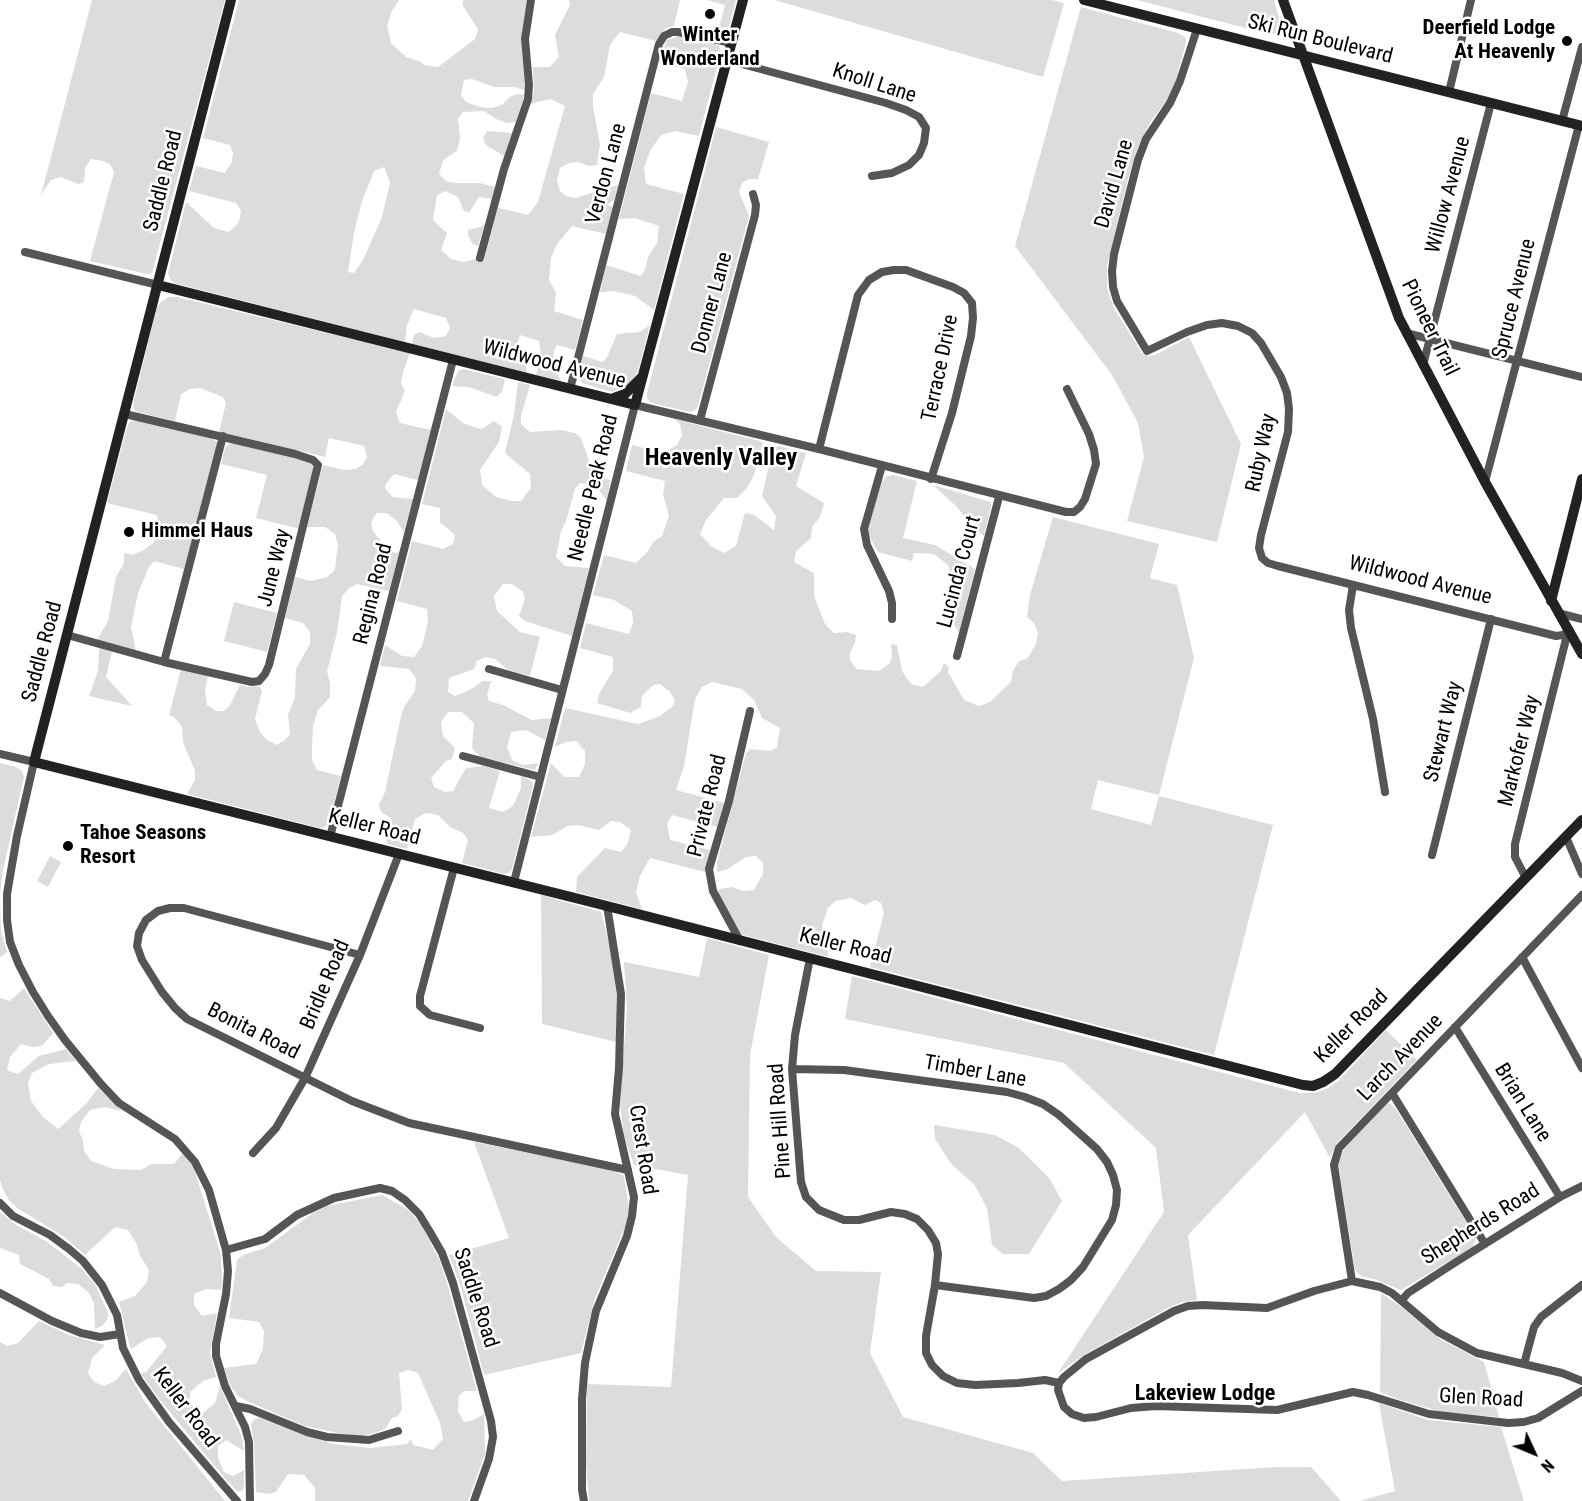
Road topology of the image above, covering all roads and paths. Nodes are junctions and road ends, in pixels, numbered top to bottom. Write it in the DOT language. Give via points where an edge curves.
graph roads {
  1 [pos="231,0"];
  2 [pos="531,0"];
  3 [pos="743,0"];
  4 [pos="1084,0"];
  5 [pos="1283,0"];
  6 [pos="1471,0"];
  7 [pos="1197,29"];
  8 [pos="732,43"];
  9 [pos="1582,46"];
  10 [pos="1302,55"];
  11 [pos="727,60"];
  12 [pos="1449,92"];
  13 [pos="1491,103"];
  14 [pos="1562,121"];
  15 [pos="1581,125"];
  16 [pos="872,176"];
  17 [pos="753,194"];
  18 [pos="25,252"];
  19 [pos="480,258"];
  20 [pos="158,285"];
  21 [pos="1406,333"];
  22 [pos="1430,339"];
  23 [pos="1147,351"];
  24 [pos="453,360"];
  25 [pos="1518,360"];
  26 [pos="1423,365"];
  27 [pos="643,375"];
  28 [pos="1582,376"];
  29 [pos="570,389"];
  30 [pos="1067,389"];
  31 [pos="611,399"];
  32 [pos="635,405"];
  33 [pos="125,414"];
  34 [pos="700,420"];
  35 [pos="223,436"];
  36 [pos="819,449"];
  37 [pos="882,466"];
  38 [pos="1582,478"];
  39 [pos="931,479"];
  40 [pos="1485,482"];
  41 [pos="999,497"];
  42 [pos="1262,558"];
  43 [pos="1353,585"];
  44 [pos="1551,601"];
  45 [pos="1558,613"];
  46 [pos="892,619"];
  47 [pos="1491,619"];
  48 [pos="1582,619"];
  49 [pos="1568,631"];
  50 [pos="67,635"];
  51 [pos="1582,654"];
  52 [pos="957,656"];
  53 [pos="164,662"];
  54 [pos="489,669"];
  55 [pos="562,690"];
  56 [pos="750,711"];
  57 [pos="0,754"];
  58 [pos="463,756"];
  59 [pos="34,762"];
  60 [pos="540,777"];
  61 [pos="1385,792"];
  62 [pos="1582,820"];
  63 [pos="330,837"];
  64 [pos="1566,837"];
  65 [pos="399,854"];
  66 [pos="1432,855"];
  67 [pos="454,868"];
  68 [pos="1582,874"];
  69 [pos="1526,878"];
  70 [pos="514,882"];
  71 [pos="1582,895"];
  72 [pos="607,906"];
  73 [pos="740,941"];
  74 [pos="360,955"];
  75 [pos="1522,957"];
  76 [pos="810,958"];
  77 [pos="1455,1027"];
  78 [pos="480,1028"];
  79 [pos="1582,1068"];
  80 [pos="792,1069"];
  81 [pos="305,1078"];
  82 [pos="1392,1093"];
  83 [pos="253,1153"];
  84 [pos="628,1170"];
  85 [pos="1582,1186"];
  86 [pos="1560,1197"];
  87 [pos="0,1203"];
  88 [pos="1485,1244"];
  89 [pos="226,1250"];
  90 [pos="1352,1281"];
  91 [pos="1582,1284"];
  92 [pos="935,1285"];
  93 [pos="0,1293"];
  94 [pos="1402,1300"];
  95 [pos="120,1334"];
  96 [pos="1524,1364"];
  97 [pos="1582,1381"];
  98 [pos="1059,1383"];
  99 [pos="1582,1391"];
  100 [pos="236,1406"];
  101 [pos="398,1431"];
  102 [pos="237,1501"];
  103 [pos="250,1501"];
  104 [pos="474,1501"];
  105 [pos="584,1501"];
  1 -- 20 [label="street, Saddle Road"];
  2 -- 19 [label="street" via="525,39 528,99"];
  3 -- 8 [label="street, Needle Peak Road"];
  4 -- 7 [label="street, Ski Run Boulevard"];
  5 -- 10 [label="street, Pioneer Trail"];
  6 -- 12 [label="street"];
  7 -- 10 [label="street, Ski Run Boulevard"];
  7 -- 23 [label="street, David Lane" via="1170,103 1146,139 1113,262 1117,301"];
  8 -- 11 [label="street, Needle Peak Road"];
  8 -- 29 [label="street, Verdon Lane" via="672,32 659,44"];
  9 -- 14 [label="street"];
  10 -- 12 [label="street, Ski Run Boulevard"];
  10 -- 21 [label="street, Pioneer Trail"];
  11 -- 16 [label="street, Knoll Lane" via="886,103 919,117 926,128 920,155 901,169"];
  11 -- 27 [label="street, Needle Peak Road"];
  12 -- 13 [label="street, Ski Run Boulevard"];
  13 -- 14 [label="street, Ski Run Boulevard"];
  13 -- 22 [label="street, Willow Avenue"];
  14 -- 15 [label="street, Ski Run Boulevard"];
  15 -- 25 [label="street, Spruce Avenue"];
  17 -- 34 [label="street, Donner Lane" via="755,215"];
  18 -- 20 [label="street, Wildwood Avenue"];
  20 -- 24 [label="street, Wildwood Avenue"];
  20 -- 33 [label="street, Saddle Road"];
  21 -- 22 [label="street"];
  21 -- 26 [label="street, Pioneer Trail"];
  22 -- 25 [label="street"];
  22 -- 26 [label="street, Willow Avenue"];
  23 -- 42 [label="street, Ruby Way" via="1207,325 1238,326 1261,343 1281,377 1290,409 1288,432 1261,535"];
  24 -- 29 [label="street, Wildwood Avenue"];
  24 -- 63 [label="street, Regina Road"];
  25 -- 28 [label="street"];
  25 -- 40 [label="street, Spruce Avenue"];
  26 -- 40 [label="street, Pioneer Trail"];
  27 -- 31 [label="street" via="625,394"];
  27 -- 32 [label="street, Needle Peak Road"];
  29 -- 31 [label="street, Wildwood Avenue"];
  30 -- 41 [label="street, Wildwood Avenue" via="1089,434 1096,464 1080,507 1074,512 1052,510"];
  31 -- 32 [label="street, Wildwood Avenue"];
  32 -- 34 [label="street, Wildwood Avenue"];
  32 -- 55 [label="street, Needle Peak Road"];
  33 -- 35 [label="street, June Way"];
  33 -- 50 [label="street, Saddle Road"];
  34 -- 36 [label="street, Wildwood Avenue"];
  35 -- 53 [label="street"];
  35 -- 53 [label="street, June Way" via="295,454 318,465 269,665 259,681 252,682"];
  36 -- 37 [label="street, Wildwood Avenue"];
  36 -- 39 [label="street, Terrace Drive" via="858,295 869,280 882,272 906,270 964,293 972,303 974,318 952,413"];
  37 -- 39 [label="street, Wildwood Avenue"];
  37 -- 46 [label="street" via="864,529 867,545 890,591"];
  38 -- 44 [label="street"];
  39 -- 41 [label="street, Wildwood Avenue"];
  40 -- 44 [label="street, Pioneer Trail"];
  41 -- 52 [label="street, Lucinda Court"];
  42 -- 43 [label="street, Wildwood Avenue" via="1278,566"];
  43 -- 47 [label="street, Wildwood Avenue"];
  43 -- 61 [label="street" via="1351,628 1373,719"];
  44 -- 45 [label="street, Pioneer Trail"];
  45 -- 48 [label="street"];
  45 -- 49 [label="street, Pioneer Trail"];
  47 -- 49 [label="street, Wildwood Avenue" via="1556,636"];
  47 -- 66 [label="street, Stewart Way"];
  49 -- 51 [label="street, Pioneer Trail"];
  49 -- 69 [label="street, Markofer Way" via="1515,844 1515,857"];
  50 -- 53 [label="street, June Way"];
  50 -- 59 [label="street, Saddle Road"];
  54 -- 55 [label="street"];
  55 -- 60 [label="street, Needle Peak Road"];
  56 -- 73 [label="street, Private Road" via="709,869 713,891"];
  57 -- 59 [label="street, Keller Road"];
  58 -- 60 [label="street"];
  59 -- 63 [label="street, Keller Road"];
  59 -- 89 [label="street, Saddle Road" via="7,894 10,942 19,965 65,1040 111,1095 175,1139 195,1162 209,1190"];
  60 -- 70 [label="street, Needle Peak Road"];
  62 -- 64 [label="street, Keller Road"];
  63 -- 65 [label="street, Keller Road"];
  64 -- 68 [label="street"];
  64 -- 69 [label="street, Keller Road"];
  65 -- 67 [label="street, Keller Road"];
  65 -- 74 [label="street, Bridle Road"];
  67 -- 70 [label="street, Keller Road"];
  67 -- 78 [label="street" via="420,1006 430,1015"];
  69 -- 76 [label="street, Keller Road" via="1335,1074 1313,1086"];
  70 -- 72 [label="street, Keller Road"];
  71 -- 75 [label="street, Larch Avenue"];
  72 -- 73 [label="street, Keller Road"];
  72 -- 84 [label="street, Crest Road" via="621,994 615,1114"];
  73 -- 76 [label="street, Keller Road"];
  74 -- 81 [label="street, Bridle Road"];
  74 -- 81 [label="street, Bonita Road" via="184,908 158,911 146,920 139,933 137,946 142,960 162,992 187,1019"];
  75 -- 77 [label="street, Larch Avenue"];
  75 -- 79 [label="street"];
  76 -- 80 [label="street, Pine Hill Road"];
  77 -- 82 [label="street, Larch Avenue"];
  77 -- 86 [label="street, Brian Lane"];
  80 -- 92 [label="street, Pine Hill Road" via="801,1182 806,1197 819,1210 844,1220 891,1212 917,1219 936,1243"];
  80 -- 92 [label="street, Timber Lane" via="844,1070 1025,1096 1059,1115 1107,1162 1117,1190 1112,1220 1083,1267 1059,1290 1034,1298"];
  81 -- 83 [label="street, Bridle Road" via="276,1128"];
  81 -- 84 [label="street, Bonita Road" via="409,1123"];
  82 -- 88 [label="street"];
  82 -- 90 [label="street, Larch Avenue" via="1335,1156"];
  84 -- 105 [label="street, Crest Road" via="634,1197 633,1216 596,1311 585,1363"];
  85 -- 86 [label="street, Shepherds Road"];
  86 -- 88 [label="street, Shepherds Road"];
  87 -- 95 [label="street, Keller Road" via="13,1216 50,1235 82,1262 111,1299"];
  88 -- 94 [label="street, Shepherds Road"];
  89 -- 100 [label="street, Saddle Road" via="226,1294 216,1356"];
  89 -- 104 [label="street, Saddle Road" via="265,1239 297,1215 334,1197 380,1188 405,1200 430,1232 453,1283 491,1421 489,1459"];
  90 -- 94 [label="street" via="1380,1287"];
  90 -- 98 [label="street" via="1267,1308 1188,1306 1086,1359"];
  91 -- 96 [label="street" via="1541,1317 1534,1327"];
  92 -- 98 [label="street, Pine Hill Road" via="926,1353 943,1376 975,1385 1045,1380"];
  93 -- 95 [label="street" via="81,1333 99,1337"];
  94 -- 96 [label="street" via="1438,1332 1463,1347"];
  95 -- 102 [label="street, Keller Road" via="131,1367 151,1400"];
  96 -- 97 [label="street"];
  98 -- 99 [label="street, Glen Road" via="1064,1407 1084,1418 1131,1408 1166,1406 1277,1410 1353,1392 1444,1417 1508,1423 1538,1418"];
  100 -- 101 [label="street" via="307,1432 339,1438 369,1440"];
  100 -- 103 [label="street, Saddle Road" via="249,1442"];
}
